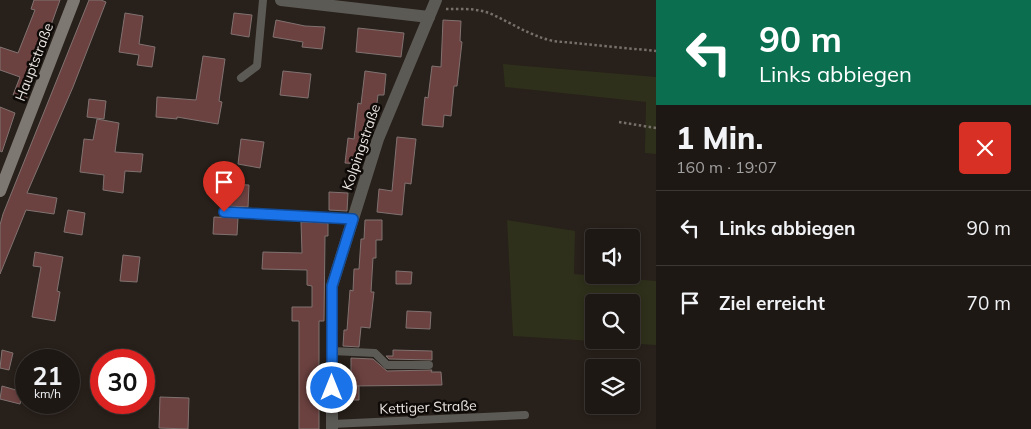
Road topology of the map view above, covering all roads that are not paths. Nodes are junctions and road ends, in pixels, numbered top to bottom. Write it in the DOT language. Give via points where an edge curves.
graph roads {
  1 [pos="74,0"];
  2 [pos="263,0"];
  3 [pos="281,0"];
  4 [pos="432,9"];
  5 [pos="241,78"];
  6 [pos="0,191"];
  7 [pos="224,212"];
  8 [pos="353,219"];
  9 [pos="332,351"];
  10 [pos="429,365"];
  11 [pos="526,415"];
  12 [pos="332,426"];
  1 -- 6 [label="main road, Hauptstraße"];
  2 -- 5 [label="lane" via="257,66"];
  3 -- 4 [label="street"];
  4 -- 8 [label="street, Kolpingstraße" via="378,138"];
  7 -- 8 [label="lane"];
  8 -- 9 [label="street, Kolpingstraße" via="332,286"];
  9 -- 10 [label="lane" via="375,353 387,365"];
  9 -- 12 [label="street, Kolpingstraße"];
  11 -- 12 [label="lane, Kettiger Straße"];
}
